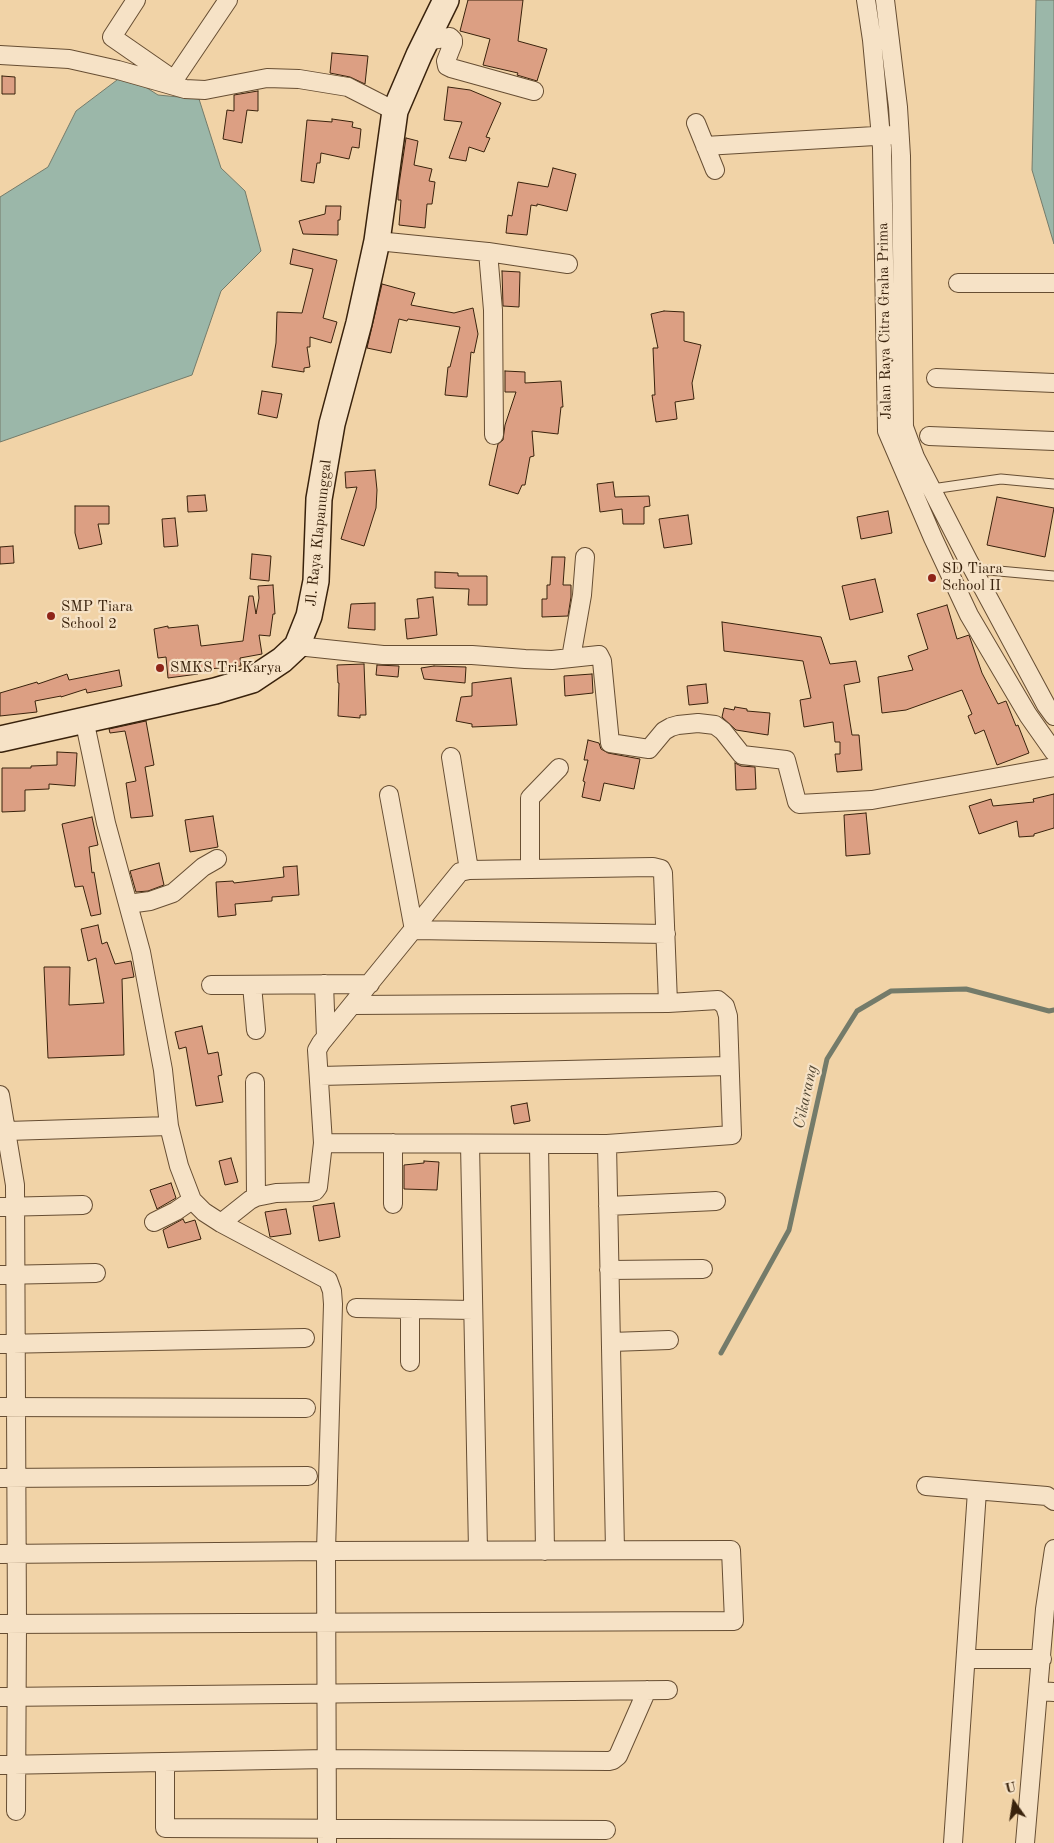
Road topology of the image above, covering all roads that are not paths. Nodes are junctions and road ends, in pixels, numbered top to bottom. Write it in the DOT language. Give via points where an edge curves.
graph roads {
  1 [pos="136,0"];
  2 [pos="228,0"];
  3 [pos="446,0"];
  4 [pos="866,0"];
  5 [pos="884,0"];
  6 [pos="426,41"];
  7 [pos="0,55"];
  8 [pos="534,91"];
  9 [pos="395,111"];
  10 [pos="696,123"];
  11 [pos="901,141"];
  12 [pos="882,142"];
  13 [pos="377,241"];
  14 [pos="488,252"];
  15 [pos="568,264"];
  16 [pos="958,282"];
  17 [pos="1054,283"];
  18 [pos="936,378"];
  19 [pos="1054,383"];
  20 [pos="494,435"];
  21 [pos="929,436"];
  22 [pos="1054,441"];
  23 [pos="1054,484"];
  24 [pos="932,489"];
  25 [pos="951,528"];
  26 [pos="933,538"];
  27 [pos="585,557"];
  28 [pos="974,571"];
  29 [pos="1054,576"];
  30 [pos="297,646"];
  31 [pos="572,658"];
  32 [pos="1054,716"];
  33 [pos="84,719"];
  34 [pos="0,739"];
  35 [pos="1054,752"];
  36 [pos="451,757"];
  37 [pos="1054,767"];
  38 [pos="559,768"];
  39 [pos="389,795"];
  40 [pos="217,859"];
  41 [pos="530,869"];
  42 [pos="469,870"];
  43 [pos="128,904"];
  44 [pos="414,930"];
  45 [pos="666,934"];
  46 [pos="324,984"];
  47 [pos="370,984"];
  48 [pos="210,985"];
  49 [pos="252,985"];
  50 [pos="668,1003"];
  51 [pos="352,1006"];
  52 [pos="256,1030"];
  53 [pos="326,1037"];
  54 [pos="729,1066"];
  55 [pos="320,1076"];
  56 [pos="255,1082"];
  57 [pos="0,1095"];
  58 [pos="169,1126"];
  59 [pos="7,1131"];
  60 [pos="323,1143"];
  61 [pos="393,1143"];
  62 [pos="470,1144"];
  63 [pos="540,1144"];
  64 [pos="607,1144"];
  65 [pos="6,1173"];
  66 [pos="256,1197"];
  67 [pos="192,1200"];
  68 [pos="716,1201"];
  69 [pos="393,1204"];
  70 [pos="82,1205"];
  71 [pos="608,1206"];
  72 [pos="8,1207"];
  73 [pos="154,1222"];
  74 [pos="221,1223"];
  75 [pos="703,1269"];
  76 [pos="610,1270"];
  77 [pos="96,1273"];
  78 [pos="8,1275"];
  79 [pos="356,1308"];
  80 [pos="410,1309"];
  81 [pos="473,1310"];
  82 [pos="304,1338"];
  83 [pos="669,1340"];
  84 [pos="611,1342"];
  85 [pos="8,1344"];
  86 [pos="410,1362"];
  87 [pos="8,1407"];
  88 [pos="306,1408"];
  89 [pos="308,1476"];
  90 [pos="8,1478"];
  91 [pos="926,1486"];
  92 [pos="977,1491"];
  93 [pos="1054,1501"];
  94 [pos="1054,1548"];
  95 [pos="478,1550"];
  96 [pos="616,1550"];
  97 [pos="326,1551"];
  98 [pos="545,1551"];
  99 [pos="8,1554"];
  100 [pos="1050,1610"];
  101 [pos="326,1622"];
  102 [pos="9,1624"];
  103 [pos="966,1659"];
  104 [pos="1042,1659"];
  105 [pos="647,1690"];
  106 [pos="668,1690"];
  107 [pos="1046,1692"];
  108 [pos="326,1693"];
  109 [pos="8,1697"];
  110 [pos="327,1759"];
  111 [pos="165,1763"];
  112 [pos="8,1765"];
  113 [pos="16,1811"];
  114 [pos="606,1830"];
  115 [pos="326,1836"];
  116 [pos="953,1843"];
  117 [pos="1026,1843"];
  1 -- 2 [label="street" via="112,36 174,80"];
  3 -- 6 [label="street, Jl. Raya Klapanunggal"];
  4 -- 12 [label="street, Jalan Raya Citra Graha Prima"];
  5 -- 11 [label="street, Jalan Raya Citra Graha Prima"];
  6 -- 8 [label="street" via="450,37 453,40 446,61 451,68"];
  6 -- 9 [label="street, Jl. Raya Klapanunggal"];
  7 -- 9 [label="street" via="69,59 185,89 205,90 267,78 299,79 348,87"];
  9 -- 13 [label="street, Jl. Raya Klapanunggal"];
  10 -- 12 [label="street" via="710,158"];
  11 -- 12 [label="street"];
  11 -- 24 [label="street, Jalan Raya Citra Graha Prima" via="904,427"];
  12 -- 26 [label="street, Jalan Raya Citra Graha Prima" via="887,431"];
  13 -- 14 [label="street"];
  13 -- 30 [label="street, Jl. Raya Klapanunggal" via="332,424 319,499 316,581 309,616"];
  14 -- 15 [label="street"];
  14 -- 20 [label="street" via="493,310"];
  16 -- 17 [label="street"];
  18 -- 19 [label="street"];
  21 -- 22 [label="street"];
  23 -- 24 [label="lane" via="1001,480"];
  24 -- 25 [label="street, Jalan Raya Citra Graha Prima"];
  25 -- 26 [label="street"];
  25 -- 28 [label="street, Jalan Raya Citra Graha Prima"];
  26 -- 35 [label="street, Jalan Raya Citra Graha Prima" via="969,615"];
  27 -- 31 [label="street"];
  28 -- 29 [label="lane"];
  28 -- 32 [label="street, Jalan Raya Citra Graha Prima"];
  30 -- 31 [label="street" via="390,655"];
  30 -- 33 [label="street, Jl. Raya Klapanunggal" via="252,680"];
  31 -- 37 [label="street" via="601,657 610,743 649,749 671,727 698,723 715,725 742,755 786,760 798,803 872,800"];
  33 -- 34 [label="street, Jl. Raya Klapanunggal"];
  33 -- 43 [label="street" via="106,823"];
  36 -- 42 [label="street"];
  38 -- 41 [label="street" via="530,798"];
  39 -- 44 [label="street"];
  40 -- 43 [label="street" via="202,867 173,892 150,901"];
  41 -- 42 [label="street"];
  41 -- 45 [label="street" via="661,869"];
  42 -- 44 [label="street" via="460,872"];
  43 -- 58 [label="street" via="141,952 163,1070"];
  44 -- 45 [label="street"];
  44 -- 47 [label="street"];
  45 -- 50 [label="street"];
  46 -- 47 [label="street"];
  46 -- 49 [label="street"];
  46 -- 53 [label="street"];
  47 -- 51 [label="street"];
  48 -- 49 [label="street"];
  49 -- 52 [label="street"];
  50 -- 51 [label="street"];
  50 -- 54 [label="street" via="718,1000 725,1006"];
  51 -- 53 [label="street"];
  53 -- 55 [label="street" via="317,1050"];
  54 -- 55 [label="street"];
  54 -- 64 [label="street" via="732,1135"];
  55 -- 60 [label="street"];
  56 -- 66 [label="street"];
  57 -- 59 [label="street"];
  58 -- 59 [label="street"];
  58 -- 67 [label="street"];
  59 -- 65 [label="street"];
  60 -- 61 [label="street"];
  60 -- 66 [label="street" via="320,1181 315,1191"];
  61 -- 62 [label="street"];
  61 -- 69 [label="street"];
  62 -- 63 [label="street"];
  62 -- 81 [label="street"];
  63 -- 64 [label="street"];
  63 -- 98 [label="street"];
  64 -- 71 [label="street"];
  65 -- 72 [label="street" via="15,1185"];
  66 -- 74 [label="street"];
  67 -- 73 [label="street"];
  67 -- 74 [label="street"];
  68 -- 71 [label="street"];
  70 -- 72 [label="street"];
  71 -- 76 [label="street"];
  72 -- 78 [label="street"];
  74 -- 97 [label="street" via="328,1280 332,1291"];
  75 -- 76 [label="street"];
  76 -- 84 [label="street"];
  77 -- 78 [label="street"];
  78 -- 85 [label="street"];
  79 -- 80 [label="street"];
  80 -- 81 [label="street"];
  80 -- 86 [label="street"];
  81 -- 95 [label="street"];
  82 -- 85 [label="street"];
  83 -- 84 [label="street"];
  84 -- 96 [label="street"];
  85 -- 87 [label="street"];
  87 -- 88 [label="street"];
  87 -- 90 [label="street"];
  89 -- 90 [label="street"];
  90 -- 99 [label="street"];
  91 -- 92 [label="street"];
  92 -- 93 [label="street" via="1047,1496"];
  92 -- 103 [label="street"];
  94 -- 100 [label="street"];
  95 -- 97 [label="street"];
  95 -- 98 [label="street"];
  96 -- 98 [label="street"];
  96 -- 101 [label="street" via="731,1550 734,1621"];
  97 -- 99 [label="street"];
  97 -- 101 [label="street"];
  99 -- 102 [label="street"];
  100 -- 104 [label="street"];
  101 -- 102 [label="street"];
  101 -- 108 [label="street"];
  102 -- 109 [label="street"];
  103 -- 104 [label="street"];
  103 -- 116 [label="street"];
  104 -- 107 [label="street"];
  105 -- 106 [label="street"];
  105 -- 108 [label="street"];
  105 -- 110 [label="street" via="618,1756 613,1760"];
  107 -- 117 [label="street"];
  108 -- 109 [label="street"];
  108 -- 110 [label="street"];
  109 -- 112 [label="street"];
  110 -- 111 [label="street"];
  110 -- 115 [label="street"];
  111 -- 112 [label="street"];
  111 -- 115 [label="street" via="165,1828"];
  112 -- 113 [label="street"];
  114 -- 115 [label="street"];
}
